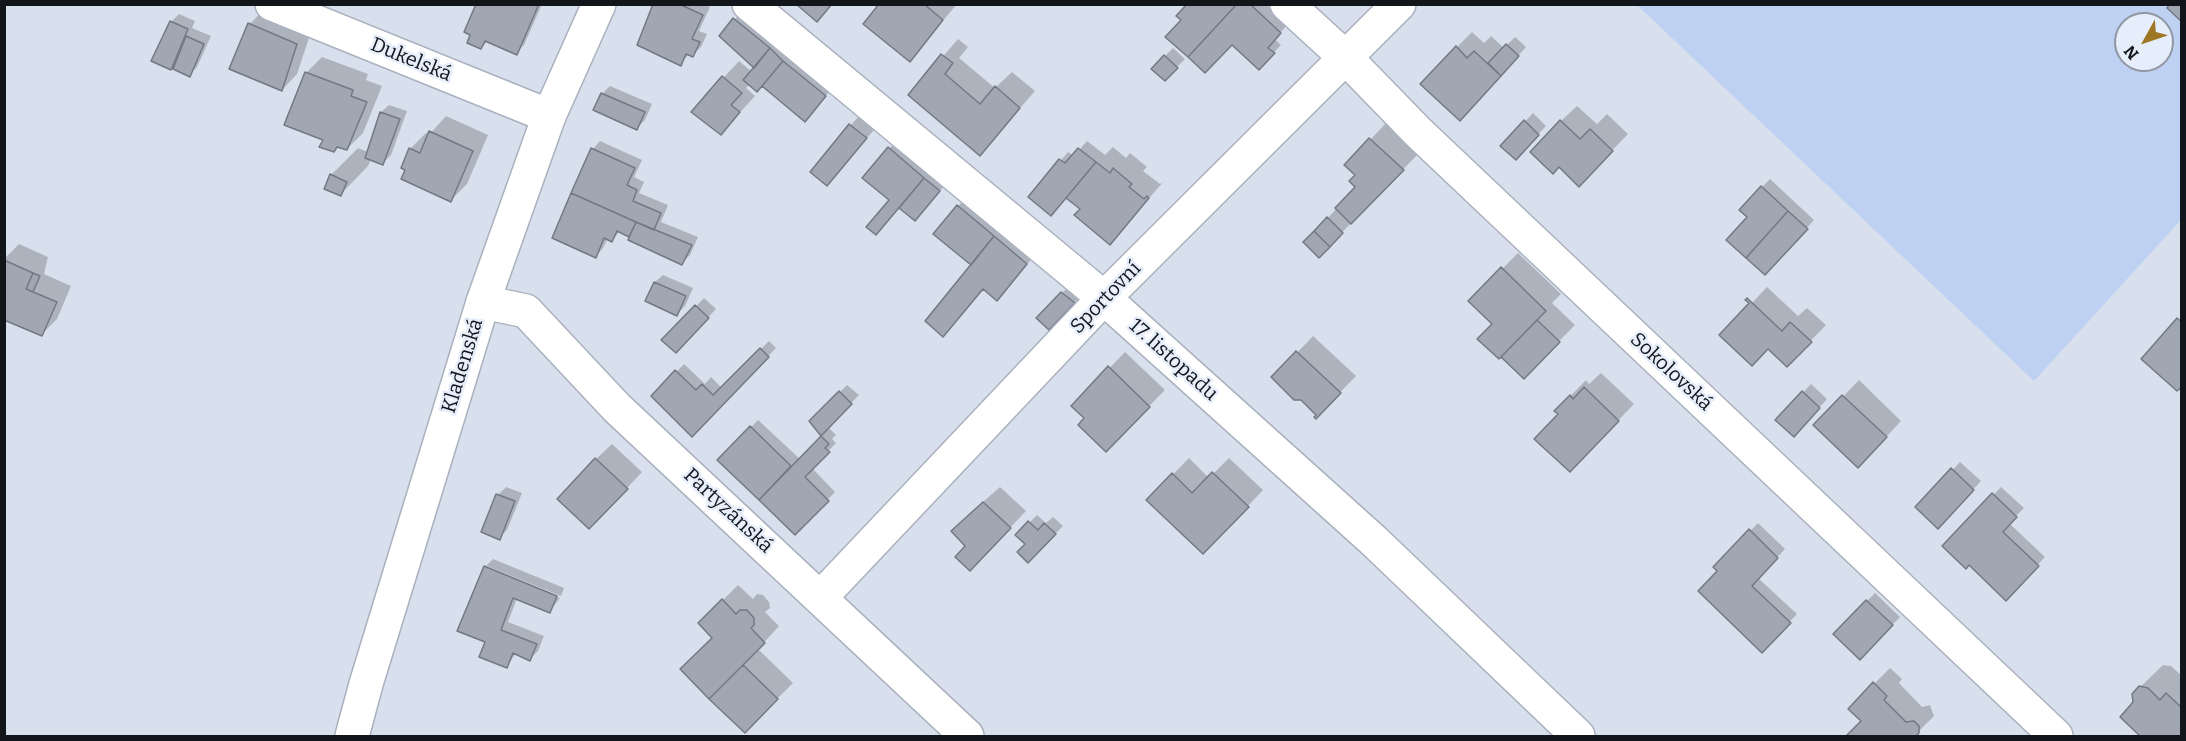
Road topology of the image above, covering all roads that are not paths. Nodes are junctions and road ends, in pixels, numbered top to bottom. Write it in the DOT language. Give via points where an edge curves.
graph roads {
  1 [pos="272,4"];
  2 [pos="600,4"];
  3 [pos="749,4"];
  4 [pos="1287,4"];
  5 [pos="1399,4"];
  6 [pos="1347,59"];
  7 [pos="549,116"];
  8 [pos="1104,298"];
  9 [pos="483,302"];
  10 [pos="820,598"];
  11 [pos="352,736"];
  12 [pos="967,736"];
  13 [pos="1578,736"];
  14 [pos="2056,736"];
  1 -- 7 [label="street, Dukelská"];
  2 -- 7 [label="street, Kladenská"];
  3 -- 8 [label="street, 17. listopadu"];
  4 -- 6 [label="street, Sokolovská"];
  5 -- 6 [label="street, Sportovní"];
  6 -- 8 [label="street, Sportovní"];
  6 -- 14 [label="street, Sokolovská" via="1426,141"];
  7 -- 9 [label="street, Kladenská"];
  8 -- 10 [label="street, Sportovní"];
  8 -- 13 [label="street, 17. listopadu" via="1374,541"];
  9 -- 10 [label="street, Partyzánská" via="526,311 617,408"];
  9 -- 11 [label="street, Kladenská"];
  10 -- 12 [label="street, Partyzánská"];
}
